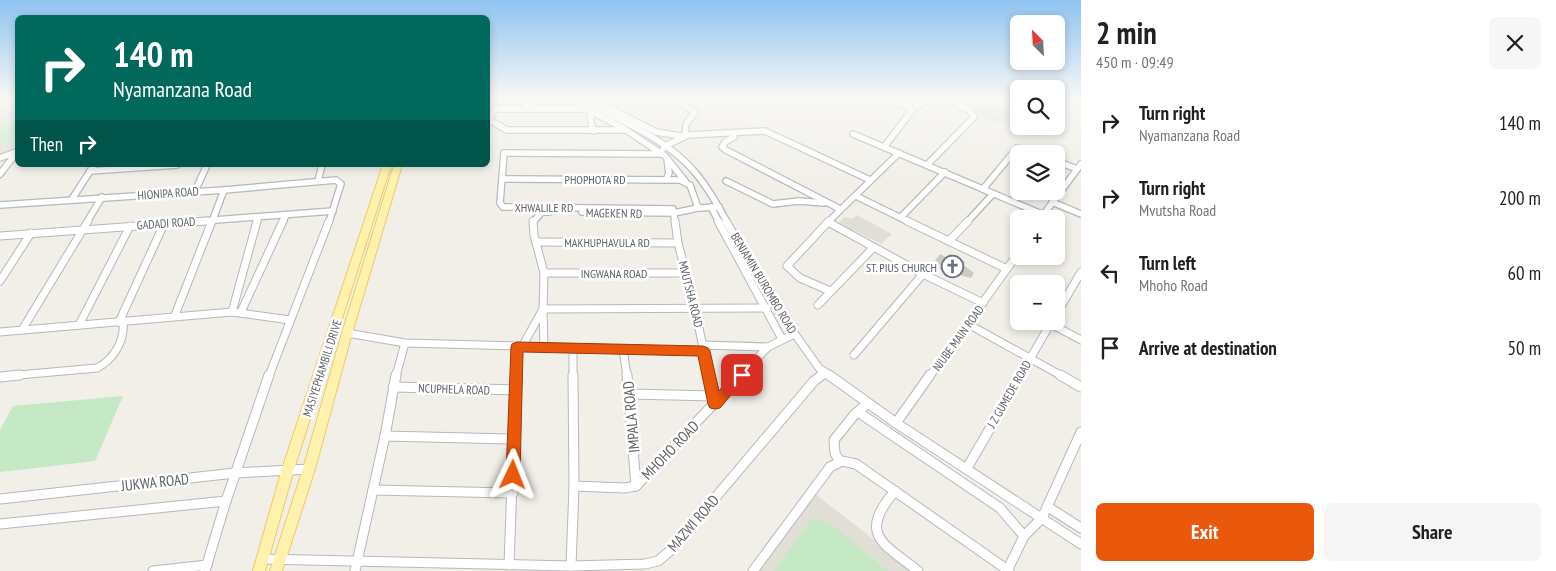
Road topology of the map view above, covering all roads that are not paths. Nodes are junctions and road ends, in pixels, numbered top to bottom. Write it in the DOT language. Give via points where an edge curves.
graph roads {
  1 [pos="501,126"];
  2 [pos="592,126"];
  3 [pos="618,126"];
  4 [pos="629,126"];
  5 [pos="644,126"];
  6 [pos="686,126"];
  7 [pos="900,126"];
  8 [pos="965,126"];
  9 [pos="626,130"];
  10 [pos="593,131"];
  11 [pos="732,133"];
  12 [pos="853,134"];
  13 [pos="683,136"];
  14 [pos="658,141"];
  15 [pos="649,145"];
  16 [pos="665,146"];
  17 [pos="884,147"];
  18 [pos="15,153"];
  19 [pos="900,153"];
  20 [pos="633,154"];
  21 [pos="661,154"];
  22 [pos="15,155"];
  23 [pos="1010,156"];
  24 [pos="0,158"];
  25 [pos="667,158"];
  26 [pos="15,160"];
  27 [pos="10,162"];
  28 [pos="1065,163"];
  29 [pos="927,165"];
  30 [pos="1079,166"];
  31 [pos="93,167"];
  32 [pos="148,167"];
  33 [pos="207,167"];
  34 [pos="322,167"];
  35 [pos="386,167"];
  36 [pos="397,167"];
  37 [pos="90,171"];
  38 [pos="944,172"];
  39 [pos="0,174"];
  40 [pos="502,179"];
  41 [pos="666,180"];
  42 [pos="870,180"];
  43 [pos="318,181"];
  44 [pos="726,181"];
  45 [pos="686,182"];
  46 [pos="983,189"];
  47 [pos="224,190"];
  48 [pos="195,191"];
  49 [pos="993,194"];
  50 [pos="856,196"];
  51 [pos="102,197"];
  52 [pos="72,199"];
  53 [pos="1052,202"];
  54 [pos="0,204"];
  55 [pos="832,205"];
  56 [pos="715,207"];
  57 [pos="698,208"];
  58 [pos="840,209"];
  59 [pos="1027,210"];
  60 [pos="1047,210"];
  61 [pos="333,211"];
  62 [pos="674,213"];
  63 [pos="1081,214"];
  64 [pos="286,215"];
  65 [pos="258,216"];
  66 [pos="901,217"];
  67 [pos="212,220"];
  68 [pos="828,222"];
  69 [pos="164,224"];
  70 [pos="130,226"];
  71 [pos="81,229"];
  72 [pos="31,233"];
  73 [pos="0,236"];
  74 [pos="949,241"];
  75 [pos="536,242"];
  76 [pos="678,243"];
  77 [pos="874,248"];
  78 [pos="1010,265"];
  79 [pos="1007,269"];
  80 [pos="1081,272"];
  81 [pos="544,273"];
  82 [pos="685,273"];
  83 [pos="922,274"];
  84 [pos="0,281"];
  85 [pos="830,291"];
  86 [pos="1065,300"];
  87 [pos="983,303"];
  88 [pos="818,305"];
  89 [pos="767,308"];
  90 [pos="543,309"];
  91 [pos="695,309"];
  92 [pos="232,312"];
  93 [pos="241,312"];
  94 [pos="175,315"];
  95 [pos="290,320"];
  96 [pos="119,322"];
  97 [pos="968,324"];
  98 [pos="79,325"];
  99 [pos="22,330"];
  100 [pos="1048,330"];
  101 [pos="1064,330"];
  102 [pos="0,332"];
  103 [pos="347,333"];
  104 [pos="794,334"];
  105 [pos="782,339"];
  106 [pos="1081,340"];
  107 [pos="405,343"];
  108 [pos="520,347"];
  109 [pos="544,347"];
  110 [pos="768,347"];
  111 [pos="573,348"];
  112 [pos="703,348"];
  113 [pos="624,349"];
  114 [pos="854,355"];
  115 [pos="1030,359"];
  116 [pos="819,368"];
  117 [pos="0,377"];
  118 [pos="393,387"];
  119 [pos="1081,387"];
  120 [pos="516,390"];
  121 [pos="630,394"];
  122 [pos="714,400"];
  123 [pos="868,403"];
  124 [pos="858,412"];
  125 [pos="896,423"];
  126 [pos="1081,432"];
  127 [pos="385,436"];
  128 [pos="514,440"];
  129 [pos="839,461"];
  130 [pos="967,468"];
  131 [pos="288,469"];
  132 [pos="310,469"];
  133 [pos="235,473"];
  134 [pos="574,486"];
  135 [pos="636,486"];
  136 [pos="373,490"];
  137 [pos="895,491"];
  138 [pos="512,493"];
  139 [pos="0,499"];
  140 [pos="226,501"];
  141 [pos="1048,506"];
  142 [pos="1042,518"];
  143 [pos="1,526"];
  144 [pos="1081,528"];
  145 [pos="1024,536"];
  146 [pos="1081,544"];
  147 [pos="262,559"];
  148 [pos="279,559"];
  149 [pos="358,560"];
  150 [pos="509,565"];
  151 [pos="567,567"];
  152 [pos="206,568"];
  153 [pos="634,568"];
  154 [pos="153,571"];
  155 [pos="259,571"];
  156 [pos="276,571"];
  157 [pos="356,571"];
  158 [pos="753,571"];
  159 [pos="918,571"];
  160 [pos="1008,571"];
  1 -- 10 [label="street" via="509,130"];
  2 -- 10 [label="street"];
  3 -- 9 [label="street"];
  4 -- 14 [label="street, BENJAMIN BUROMBO ROAD"];
  5 -- 13 [label="street" via="656,132"];
  6 -- 13 [label="street"];
  7 -- 17 [label="street"];
  8 -- 29 [label="street"];
  9 -- 10 [label="street"];
  9 -- 15 [label="street"];
  11 -- 13 [label="street"];
  11 -- 42 [label="street" via="765,131"];
  11 -- 55 [label="street" via="734,137 722,147 726,150"];
  12 -- 17 [label="street"];
  13 -- 16 [label="street"];
  14 -- 15 [label="street"];
  14 -- 16 [label="street, BENJAMIN BUROMBO ROAD"];
  15 -- 20 [label="street"];
  15 -- 21 [label="street"];
  16 -- 21 [label="street"];
  16 -- 56 [label="street, BENJAMIN BUROMBO ROAD" via="693,170"];
  17 -- 19 [label="street"];
  18 -- 24 [label="street"];
  19 -- 29 [label="street"];
  19 -- 42 [label="street"];
  20 -- 21 [label="street, XHWALILE RD"];
  20 -- 40 [label="street, XHWALILE RD" via="504,153"];
  21 -- 25 [label="street"];
  22 -- 27 [label="street"];
  23 -- 46 [label="street"];
  25 -- 41 [label="street" via="669,173"];
  25 -- 45 [label="street"];
  26 -- 27 [label="street"];
  27 -- 39 [label="street"];
  28 -- 30 [label="street"];
  29 -- 38 [label="street"];
  30 -- 53 [label="street"];
  31 -- 37 [label="street"];
  32 -- 37 [label="street"];
  33 -- 48 [label="street"];
  34 -- 43 [label="street"];
  35 -- 131 [label="main road, MASIYEPHAMBILI DRIVE"];
  36 -- 103 [label="main road, MASIYEPHAMBILI DRIVE"];
  37 -- 52 [label="street"];
  38 -- 46 [label="street"];
  38 -- 66 [label="street"];
  40 -- 41 [label="street, PHOPHOTA RD"];
  40 -- 62 [label="street, XHWALILE RD" via="500,202 503,207 671,208"];
  41 -- 45 [label="street, PHOPHOTA RD"];
  42 -- 50 [label="street"];
  43 -- 47 [label="street, HIONIPA ROAD"];
  43 -- 61 [label="street, HIONIPA ROAD" via="336,180 341,186"];
  44 -- 55 [label="street" via="772,204 799,201"];
  45 -- 57 [label="street"];
  46 -- 49 [label="street"];
  47 -- 48 [label="street, HIONIPA ROAD"];
  47 -- 67 [label="street"];
  48 -- 51 [label="street, HIONIPA ROAD"];
  49 -- 59 [label="street"];
  49 -- 74 [label="street"];
  50 -- 58 [label="street"];
  50 -- 66 [label="street"];
  51 -- 52 [label="street, HIONIPA ROAD"];
  51 -- 71 [label="street"];
  52 -- 54 [label="street, HIONIPA ROAD"];
  53 -- 60 [label="street"];
  53 -- 63 [label="street"];
  55 -- 58 [label="street"];
  56 -- 57 [label="street, MAGEKEN RD"];
  56 -- 89 [label="street"];
  56 -- 104 [label="street, BENJAMIN BUROMBO ROAD"];
  57 -- 62 [label="street, MAGEKEN RD"];
  58 -- 68 [label="street"];
  61 -- 64 [label="street, GADADI ROAD"];
  61 -- 95 [label="street"];
  62 -- 75 [label="street, MAGEKEN RD" via="542,212 534,220"];
  62 -- 76 [label="street, MVUTSHA ROAD"];
  64 -- 65 [label="street, GADADI ROAD"];
  64 -- 93 [label="street"];
  65 -- 67 [label="street, GADADI ROAD"];
  65 -- 92 [label="street"];
  66 -- 74 [label="street"];
  67 -- 69 [label="street, GADADI ROAD"];
  67 -- 94 [label="street"];
  68 -- 77 [label="street"];
  68 -- 85 [label="street" via="787,266 800,278"];
  69 -- 70 [label="street, GADADI ROAD"];
  69 -- 96 [label="street"];
  70 -- 71 [label="street, GADADI ROAD"];
  70 -- 98 [label="street"];
  71 -- 72 [label="street, GADADI ROAD"];
  71 -- 99 [label="street"];
  72 -- 73 [label="street, GADADI ROAD"];
  72 -- 84 [label="street"];
  74 -- 79 [label="street"];
  75 -- 76 [label="street, MAKHUPHAVULA RD"];
  75 -- 81 [label="street"];
  76 -- 82 [label="street, MVUTSHA ROAD"];
  77 -- 83 [label="street"];
  77 -- 85 [label="street"];
  78 -- 79 [label="street, NJUBE MAIN ROAD"];
  79 -- 87 [label="street, NJUBE MAIN ROAD"];
  80 -- 86 [label="street"];
  81 -- 82 [label="street, INGWANA ROAD"];
  81 -- 90 [label="street"];
  82 -- 91 [label="street, MVUTSHA ROAD"];
  83 -- 87 [label="street"];
  83 -- 114 [label="street"];
  85 -- 88 [label="street"];
  87 -- 97 [label="street, NJUBE MAIN ROAD"];
  89 -- 91 [label="street"];
  89 -- 105 [label="street"];
  90 -- 91 [label="street"];
  90 -- 108 [label="street"];
  90 -- 109 [label="street"];
  91 -- 112 [label="street, MVUTSHA ROAD"];
  92 -- 93 [label="street"];
  92 -- 94 [label="street"];
  93 -- 95 [label="street"];
  94 -- 96 [label="street"];
  95 -- 133 [label="street"];
  96 -- 98 [label="street"];
  96 -- 117 [label="street" via="123,323 124,330 113,357 102,366"];
  97 -- 115 [label="street"];
  97 -- 125 [label="street, NJUBE MAIN ROAD"];
  98 -- 99 [label="street"];
  99 -- 102 [label="street"];
  100 -- 115 [label="street, J Z GUMEDE ROAD"];
  101 -- 106 [label="street"];
  103 -- 107 [label="street"];
  103 -- 132 [label="main road, MASIYEPHAMBILI DRIVE"];
  104 -- 105 [label="street, MHOHO ROAD"];
  104 -- 116 [label="street, BENJAMIN BUROMBO ROAD"];
  105 -- 110 [label="street, MHOHO ROAD"];
  107 -- 108 [label="street"];
  107 -- 118 [label="street"];
  108 -- 109 [label="street"];
  108 -- 120 [label="street"];
  109 -- 111 [label="street"];
  110 -- 112 [label="street"];
  110 -- 122 [label="street, MHOHO ROAD"];
  111 -- 113 [label="street"];
  111 -- 134 [label="street"];
  112 -- 113 [label="street"];
  112 -- 122 [label="street, MVUTSHA ROAD"];
  113 -- 121 [label="street, IMPALA ROAD"];
  115 -- 119 [label="street"];
  115 -- 130 [label="street, J Z GUMEDE ROAD"];
  116 -- 123 [label="street, BENJAMIN BUROMBO ROAD"];
  116 -- 153 [label="street, MAZWI ROAD" via="825,374 814,382 666,556"];
  118 -- 120 [label="street, NCUPHELA ROAD"];
  118 -- 127 [label="street"];
  120 -- 128 [label="street"];
  121 -- 122 [label="street"];
  121 -- 135 [label="street, IMPALA ROAD"];
  122 -- 135 [label="street, MHOHO ROAD"];
  123 -- 124 [label="street"];
  123 -- 125 [label="street, BENJAMIN BUROMBO ROAD"];
  124 -- 129 [label="street" via="834,440"];
  124 -- 145 [label="street" via="1000,508"];
  125 -- 130 [label="street, BENJAMIN BUROMBO ROAD"];
  126 -- 141 [label="street"];
  127 -- 128 [label="street"];
  127 -- 136 [label="street"];
  128 -- 138 [label="street"];
  129 -- 137 [label="street" via="856,464"];
  129 -- 158 [label="street" via="830,467"];
  130 -- 142 [label="street, BENJAMIN BUROMBO ROAD"];
  131 -- 132 [label="street, JUKWA ROAD"];
  131 -- 133 [label="street, JUKWA ROAD"];
  131 -- 147 [label="main road, MASIYEPHAMBILI DRIVE"];
  132 -- 148 [label="main road, MASIYEPHAMBILI DRIVE"];
  133 -- 139 [label="street, JUKWA ROAD"];
  133 -- 140 [label="street"];
  134 -- 135 [label="street, MHOHO ROAD"];
  134 -- 151 [label="street"];
  136 -- 138 [label="street"];
  136 -- 149 [label="street"];
  137 -- 159 [label="street" via="883,503 874,520 878,536"];
  137 -- 160 [label="street"];
  138 -- 150 [label="street"];
  140 -- 143 [label="street"];
  140 -- 152 [label="street"];
  141 -- 142 [label="street"];
  141 -- 144 [label="street"];
  142 -- 145 [label="street"];
  142 -- 146 [label="street, BENJAMIN BUROMBO ROAD"];
  145 -- 160 [label="street"];
  147 -- 148 [label="street, MAZWI ROAD"];
  147 -- 155 [label="main road, MASIYEPHAMBILI DRIVE"];
  148 -- 149 [label="street, MAZWI ROAD"];
  148 -- 156 [label="main road, MASIYEPHAMBILI DRIVE"];
  149 -- 150 [label="street, MAZWI ROAD"];
  149 -- 157 [label="street"];
  150 -- 151 [label="street, MAZWI ROAD"];
  151 -- 153 [label="street, MAZWI ROAD"];
  152 -- 154 [label="street"];
}
